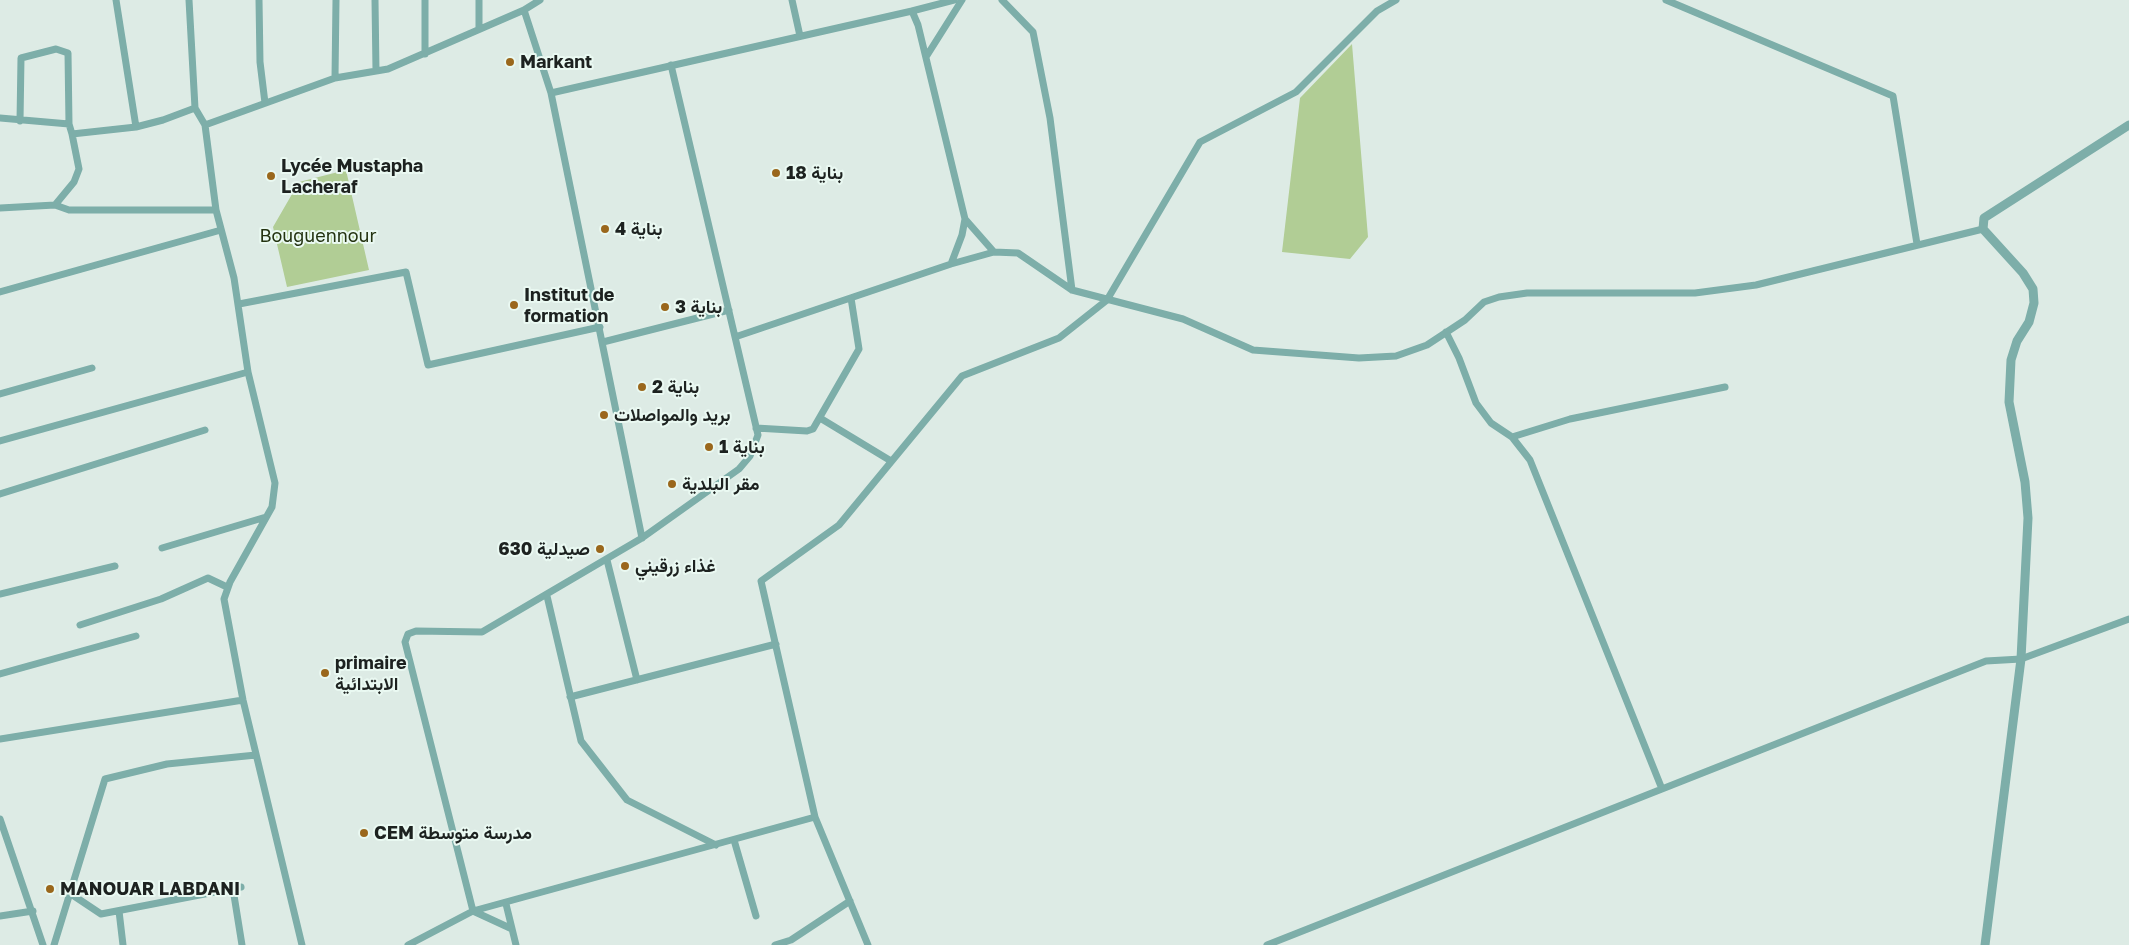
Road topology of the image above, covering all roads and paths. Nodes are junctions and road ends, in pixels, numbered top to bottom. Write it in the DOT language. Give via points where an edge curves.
graph roads {
  1 [pos="116,0"];
  2 [pos="189,0"];
  3 [pos="259,0"];
  4 [pos="336,0"];
  5 [pos="375,0"];
  6 [pos="425,0"];
  7 [pos="479,0"];
  8 [pos="540,0"];
  9 [pos="792,0"];
  10 [pos="954,0"];
  11 [pos="962,0"];
  12 [pos="1002,0"];
  13 [pos="1396,0"];
  14 [pos="1666,0"];
  15 [pos="1382,4"];
  16 [pos="524,10"];
  17 [pos="912,11"];
  18 [pos="479,30"];
  19 [pos="800,36"];
  20 [pos="425,54"];
  21 [pos="926,57"];
  22 [pos="671,65"];
  23 [pos="376,71"];
  24 [pos="335,78"];
  25 [pos="551,93"];
  26 [pos="265,103"];
  27 [pos="195,108"];
  28 [pos="0,118"];
  29 [pos="20,120"];
  30 [pos="69,124"];
  31 [pos="205,125"];
  32 [pos="2129,125"];
  33 [pos="136,127"];
  34 [pos="72,134"];
  35 [pos="55,205"];
  36 [pos="0,208"];
  37 [pos="216,210"];
  38 [pos="965,219"];
  39 [pos="1983,229"];
  40 [pos="221,230"];
  41 [pos="1917,244"];
  42 [pos="994,252"];
  43 [pos="951,264"];
  44 [pos="1072,290"];
  45 [pos="0,292"];
  46 [pos="851,298"];
  47 [pos="1108,300"];
  48 [pos="239,304"];
  49 [pos="729,310"];
  50 [pos="600,327"];
  51 [pos="1446,332"];
  52 [pos="736,337"];
  53 [pos="603,342"];
  54 [pos="92,368"];
  55 [pos="248,372"];
  56 [pos="1725,387"];
  57 [pos="0,394"];
  58 [pos="820,418"];
  59 [pos="756,428"];
  60 [pos="205,430"];
  61 [pos="1512,437"];
  62 [pos="0,442"];
  63 [pos="891,461"];
  64 [pos="0,494"];
  65 [pos="266,517"];
  66 [pos="642,538"];
  67 [pos="162,548"];
  68 [pos="607,560"];
  69 [pos="115,566"];
  70 [pos="227,587"];
  71 [pos="0,594"];
  72 [pos="548,596"];
  73 [pos="2129,619"];
  74 [pos="80,625"];
  75 [pos="136,636"];
  76 [pos="776,644"];
  77 [pos="2021,659"];
  78 [pos="0,674"];
  79 [pos="637,680"];
  80 [pos="570,697"];
  81 [pos="243,700"];
  82 [pos="0,740"];
  83 [pos="256,755"];
  84 [pos="1662,789"];
  85 [pos="815,817"];
  86 [pos="0,819"];
  87 [pos="734,840"];
  88 [pos="716,845"];
  89 [pos="242,887"];
  90 [pos="233,889"];
  91 [pos="71,894"];
  92 [pos="850,901"];
  93 [pos="506,904"];
  94 [pos="34,911"];
  95 [pos="119,911"];
  96 [pos="473,911"];
  97 [pos="0,916"];
  98 [pos="756,916"];
  99 [pos="512,929"];
  100 [pos="44,945"];
  101 [pos="54,945"];
  102 [pos="123,945"];
  103 [pos="242,945"];
  104 [pos="302,945"];
  105 [pos="408,945"];
  106 [pos="516,945"];
  107 [pos="775,945"];
  108 [pos="868,945"];
  109 [pos="1267,945"];
  110 [pos="1985,945"];
  1 -- 33 [label="street"];
  2 -- 27 [label="street"];
  3 -- 26 [label="street" via="260,62"];
  4 -- 24 [label="street"];
  5 -- 23 [label="street"];
  6 -- 20 [label="street"];
  7 -- 18 [label="street"];
  8 -- 16 [label="street"];
  9 -- 19 [label="street"];
  10 -- 17 [label="street"];
  11 -- 21 [label="street"];
  12 -- 44 [label="street" via="1033,32 1050,118"];
  13 -- 15 [label="street"];
  14 -- 41 [label="street" via="1893,96"];
  15 -- 47 [label="street" via="1296,92 1200,142"];
  16 -- 18 [label="street"];
  16 -- 25 [label="street"];
  17 -- 19 [label="street"];
  17 -- 21 [label="street"];
  18 -- 20 [label="street"];
  19 -- 22 [label="street"];
  20 -- 23 [label="street"];
  21 -- 38 [label="street"];
  22 -- 25 [label="street"];
  22 -- 49 [label="street"];
  23 -- 24 [label="street"];
  24 -- 26 [label="street"];
  25 -- 50 [label="street"];
  26 -- 31 [label="street"];
  27 -- 31 [label="street"];
  27 -- 33 [label="street"];
  28 -- 29 [label="street"];
  29 -- 30 [label="street"];
  29 -- 30 [label="street" via="21,58 56,50 68,53"];
  30 -- 34 [label="street"];
  31 -- 37 [label="street"];
  32 -- 39 [label="street" via="2008,200 1984,218"];
  33 -- 34 [label="street"];
  34 -- 35 [label="street" via="79,169 74,182"];
  35 -- 36 [label="street"];
  35 -- 37 [label="street" via="69,210"];
  37 -- 40 [label="street"];
  38 -- 42 [label="street"];
  38 -- 43 [label="street"];
  39 -- 41 [label="street"];
  39 -- 77 [label="street" via="2023,273 2033,289 2034,302 2029,322 2017,341 2012,360 2009,402 2025,482 2028,518"];
  40 -- 45 [label="street"];
  40 -- 48 [label="street"];
  41 -- 51 [label="street" via="1756,285 1695,293 1499,297 1484,302"];
  42 -- 43 [label="street"];
  42 -- 44 [label="street" via="1018,253"];
  43 -- 46 [label="street"];
  44 -- 47 [label="street"];
  46 -- 52 [label="street"];
  46 -- 58 [label="street" via="859,349"];
  47 -- 51 [label="street" via="1183,319 1253,350 1359,358 1396,356 1427,345"];
  47 -- 63 [label="street" via="1059,338 962,376"];
  48 -- 50 [label="street" via="406,272 428,365"];
  48 -- 55 [label="street"];
  49 -- 52 [label="street"];
  49 -- 53 [label="street"];
  50 -- 53 [label="street"];
  51 -- 61 [label="street" via="1476,403 1490,423"];
  52 -- 59 [label="street"];
  53 -- 66 [label="street"];
  54 -- 57 [label="street"];
  55 -- 62 [label="street"];
  55 -- 65 [label="street" via="274,483 272,508"];
  56 -- 61 [label="street" via="1570,419"];
  58 -- 59 [label="street" via="810,431"];
  58 -- 63 [label="street"];
  59 -- 66 [label="street" via="755,446 739,469"];
  60 -- 64 [label="street"];
  61 -- 84 [label="street" via="1530,460"];
  63 -- 76 [label="street" via="839,525 762,581"];
  65 -- 67 [label="street"];
  65 -- 70 [label="street"];
  66 -- 68 [label="street"];
  68 -- 72 [label="street"];
  68 -- 79 [label="street"];
  69 -- 71 [label="street"];
  70 -- 74 [label="street" via="208,578 161,599"];
  70 -- 81 [label="street" via="224,599"];
  72 -- 80 [label="street"];
  72 -- 96 [label="street" via="482,632 416,631 408,634 405,642"];
  73 -- 77 [label="street"];
  75 -- 78 [label="street"];
  76 -- 79 [label="street"];
  76 -- 85 [label="street"];
  77 -- 84 [label="street" via="1986,661"];
  77 -- 110 [label="street"];
  79 -- 80 [label="street"];
  80 -- 88 [label="street" via="581,741 627,800"];
  81 -- 82 [label="street"];
  81 -- 83 [label="street"];
  83 -- 91 [label="street" via="167,764 105,780"];
  83 -- 104 [label="street"];
  84 -- 109 [label="street"];
  85 -- 87 [label="street"];
  85 -- 92 [label="street"];
  86 -- 94 [label="street"];
  87 -- 88 [label="street"];
  87 -- 98 [label="street"];
  88 -- 93 [label="street"];
  89 -- 90 [label="street"];
  90 -- 95 [label="street"];
  90 -- 103 [label="street"];
  91 -- 95 [label="street" via="101,914"];
  91 -- 101 [label="street"];
  92 -- 107 [label="street" via="791,940"];
  92 -- 108 [label="street"];
  93 -- 96 [label="street"];
  93 -- 99 [label="street"];
  94 -- 97 [label="street"];
  94 -- 100 [label="street"];
  95 -- 102 [label="street"];
  96 -- 99 [label="street"];
  96 -- 105 [label="street"];
  99 -- 106 [label="street"];
}
